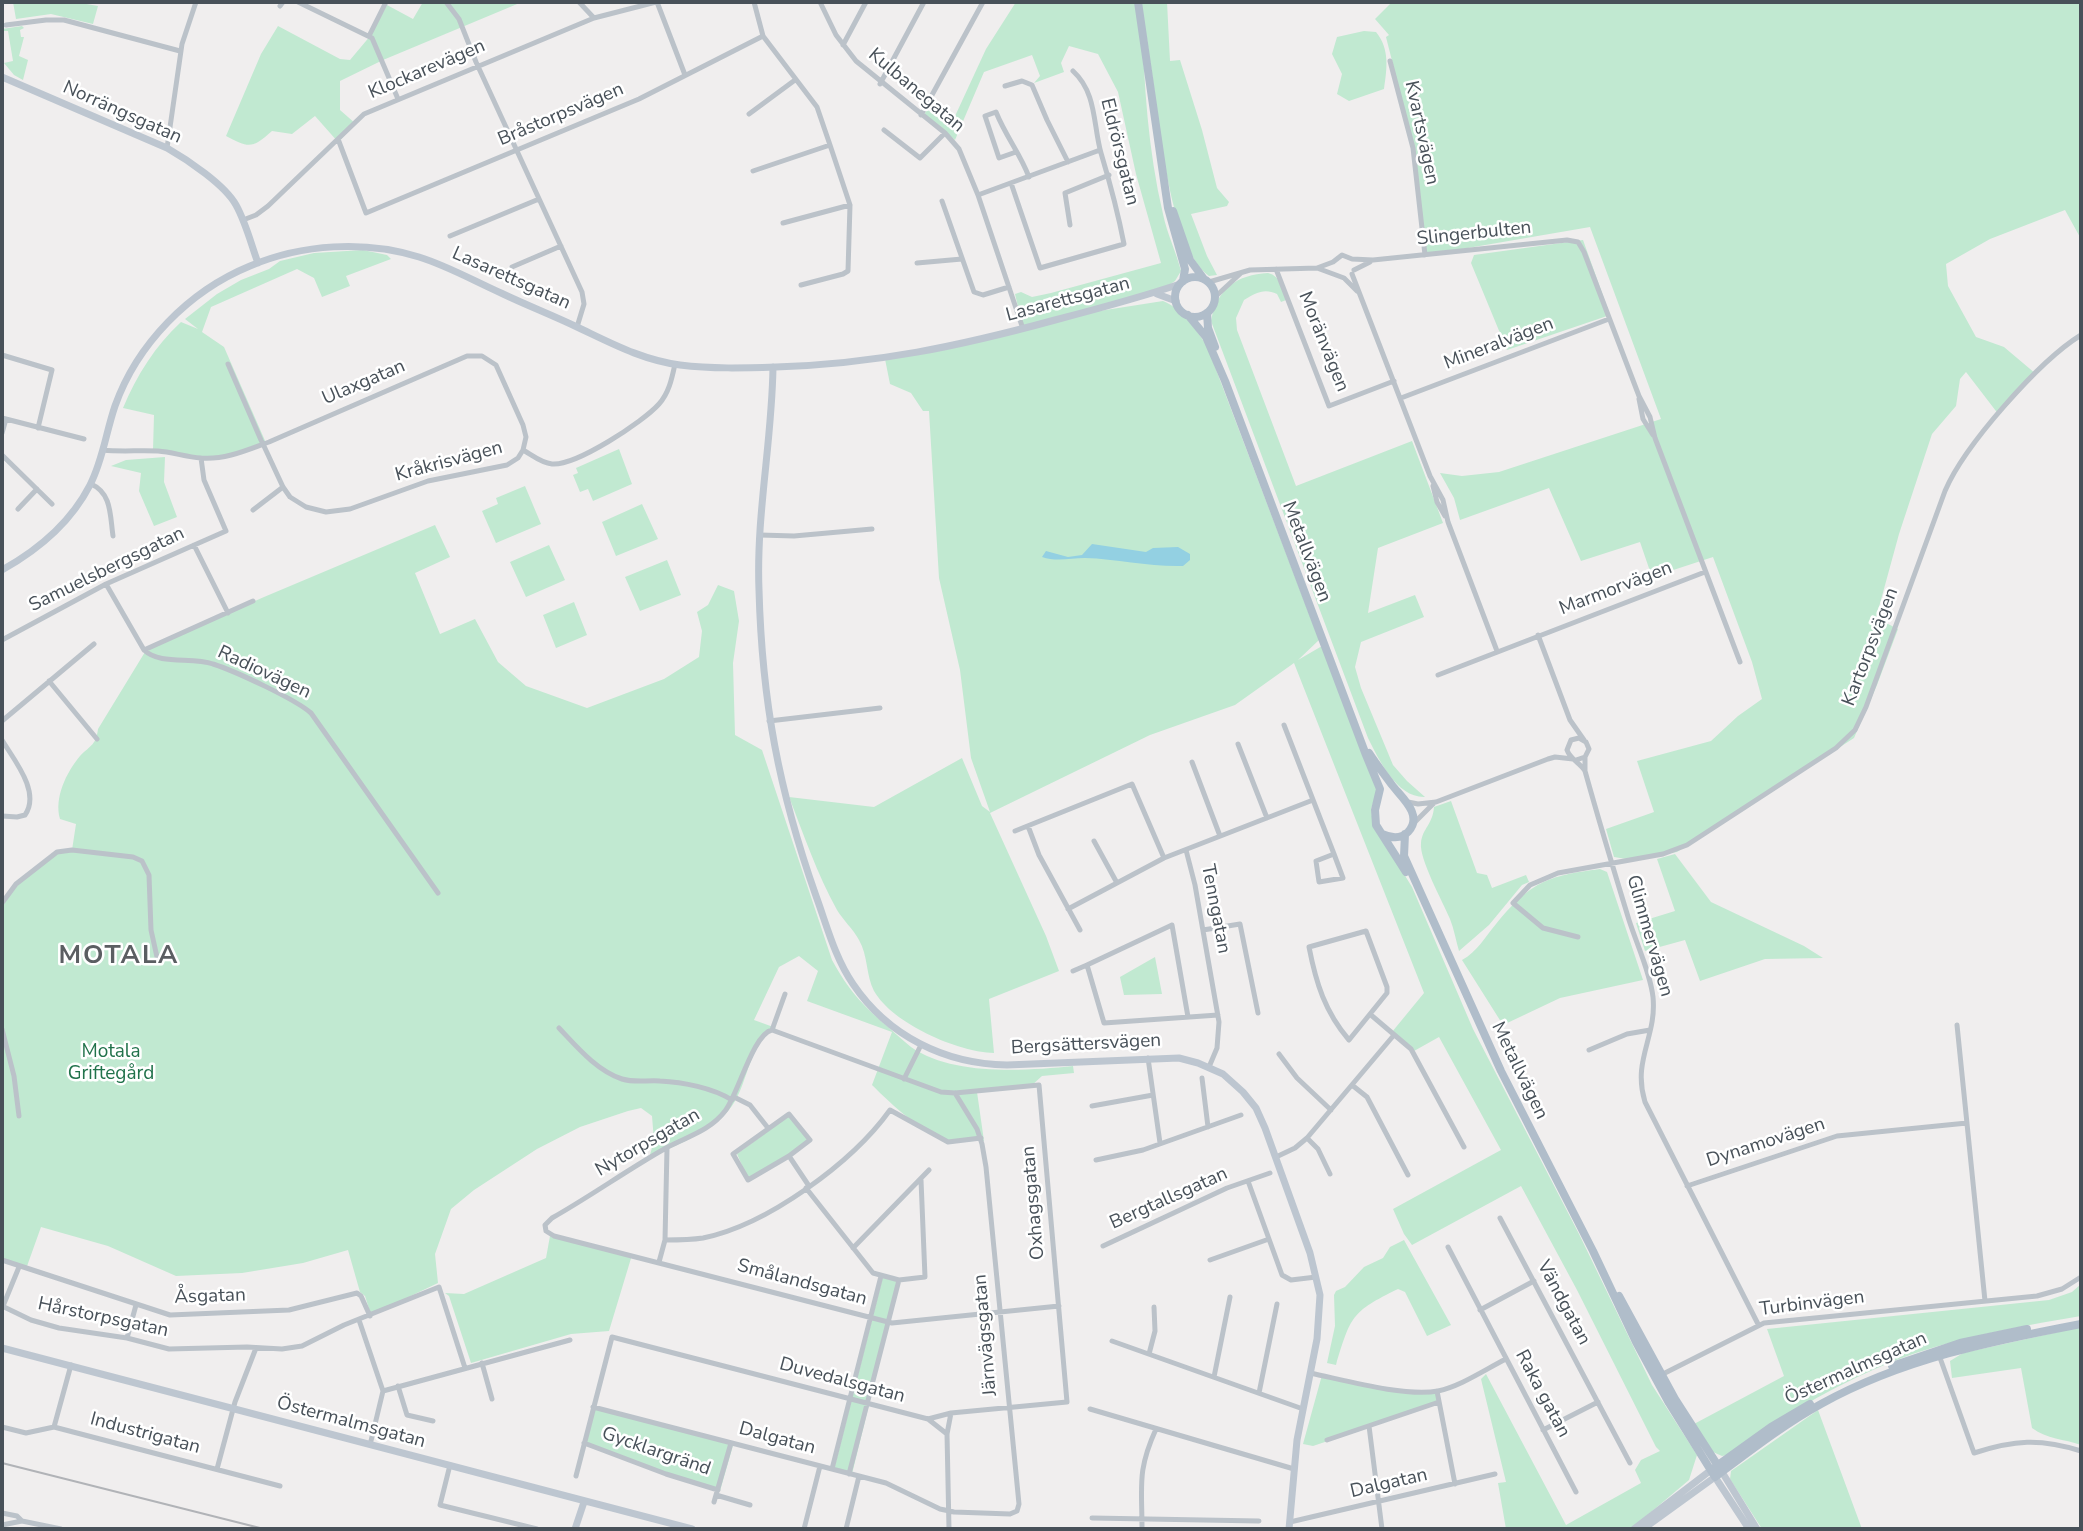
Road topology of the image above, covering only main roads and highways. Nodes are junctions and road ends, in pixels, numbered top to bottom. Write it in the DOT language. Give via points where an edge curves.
graph roads {
  1 [pos="1138,2"];
  2 [pos="1162,172"];
  3 [pos="1206,280"];
  4 [pos="1182,282"];
  5 [pos="1207,313"];
  6 [pos="1188,315"];
  7 [pos="1225,381"];
  8 [pos="1358,734"];
  9 [pos="1400,796"];
  10 [pos="1379,801"];
  11 [pos="1382,834"];
  12 [pos="1405,834"];
  13 [pos="1424,901"];
  14 [pos="2081,1322"];
  15 [pos="1716,1471"];
  1 -- 2 [label="main road"];
  2 -- 3 [label="main road" via="1186,252"];
  2 -- 4 [label="main road" via="1185,266"];
  3 -- 4 [label="main road" via="1193,277"];
  3 -- 5 [label="main road" via="1215,297"];
  4 -- 6 [label="main road" via="1176,301"];
  5 -- 6 [label="main road"];
  5 -- 7 [label="main road, Metallvägen"];
  6 -- 7 [label="main road, Metallvägen" via="1206,337"];
  7 -- 8 [label="main road, Metallvägen"];
  8 -- 9 [label="main road, Metallvägen"];
  8 -- 10 [label="main road, Metallvägen" via="1378,779"];
  9 -- 10 [label="main road"];
  9 -- 12 [label="main road" via="1413,815"];
  10 -- 11 [label="main road" via="1374,814"];
  11 -- 12 [label="main road"];
  11 -- 13 [label="main road, Metallvägen"];
  12 -- 13 [label="main road, Metallvägen" via="1404,856"];
  13 -- 15 [label="main road, Metallvägen" via="1501,1071 1593,1251 1658,1377"];
  14 -- 15 [label="main road, Östermalmsgatan" via="1938,1353 1871,1380 1821,1404"];
}
